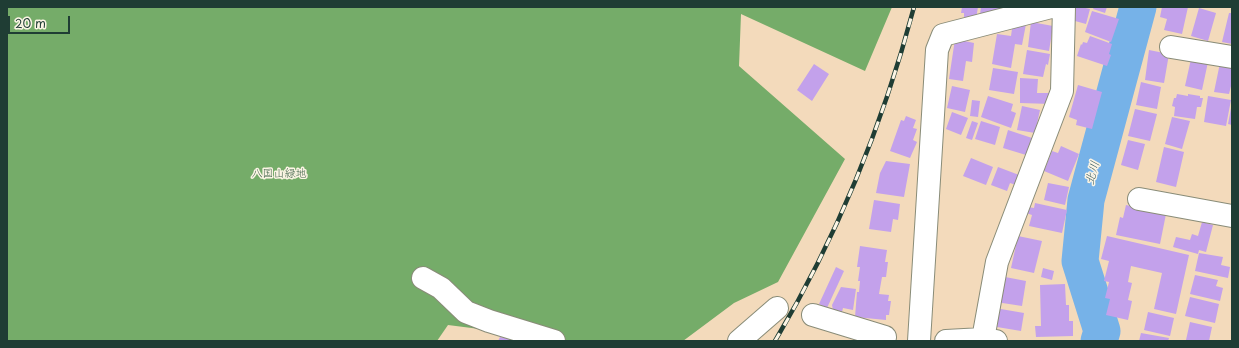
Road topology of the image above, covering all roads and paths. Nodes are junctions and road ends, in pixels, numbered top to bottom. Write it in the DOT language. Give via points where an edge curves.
graph roads {
  1 [pos="1051,7"];
  2 [pos="1064,7"];
  3 [pos="1171,47"];
  4 [pos="1232,57"];
  5 [pos="1139,199"];
  6 [pos="1232,216"];
  7 [pos="423,278"];
  8 [pos="777,308"];
  9 [pos="812,315"];
  10 [pos="885,339"];
  11 [pos="990,340"];
  12 [pos="554,341"];
  13 [pos="739,341"];
  14 [pos="909,341"];
  15 [pos="919,341"];
  16 [pos="946,341"];
  1 -- 15 [label="street" via="943,36 938,50"];
  2 -- 11 [label="street" via="1062,91 997,262"];
  3 -- 4 [label="street"];
  5 -- 6 [label="street"];
  7 -- 12 [label="street" via="441,288 466,312"];
  8 -- 13 [label="street"];
  9 -- 10 [label="street"];
  10 -- 14 [label="street"];
  11 -- 16 [label="street"];
}
